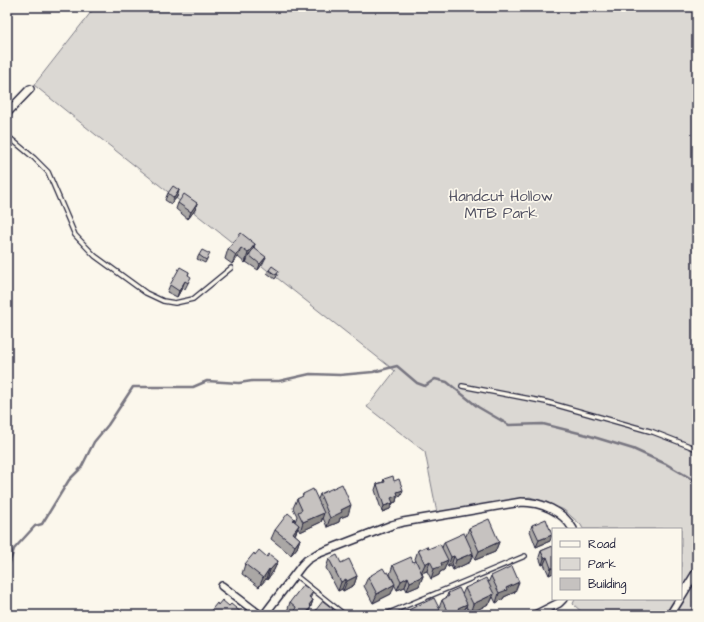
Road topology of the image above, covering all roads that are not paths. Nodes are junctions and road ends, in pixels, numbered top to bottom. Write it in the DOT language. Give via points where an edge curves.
graph roads {
  1 [pos="30,89"];
  2 [pos="7,113"];
  3 [pos="7,136"];
  4 [pos="231,268"];
  5 [pos="462,386"];
  6 [pos="697,449"];
  7 [pos="572,528"];
  8 [pos="526,556"];
  9 [pos="697,571"];
  10 [pos="295,575"];
  11 [pos="222,586"];
  12 [pos="682,595"];
  13 [pos="562,600"];
  14 [pos="679,600"];
  15 [pos="260,615"];
  16 [pos="264,615"];
  17 [pos="345,615"];
  18 [pos="384,615"];
  19 [pos="535,615"];
  20 [pos="670,615"];
  1 -- 2 [label="street"];
  3 -- 4 [label="lane" via="48,172 75,235 95,256 146,293 163,301 175,303 193,299"];
  5 -- 6 [label="lane" via="546,402 653,432"];
  7 -- 10 [label="street" via="567,520 552,509 531,502 420,519 392,525 317,554 307,560"];
  8 -- 18 [label="lane"];
  9 -- 12 [label="street"];
  10 -- 16 [label="street"];
  10 -- 17 [label="lane"];
  11 -- 15 [label="street"];
  13 -- 19 [label="street"];
  14 -- 20 [label="street"];
}
